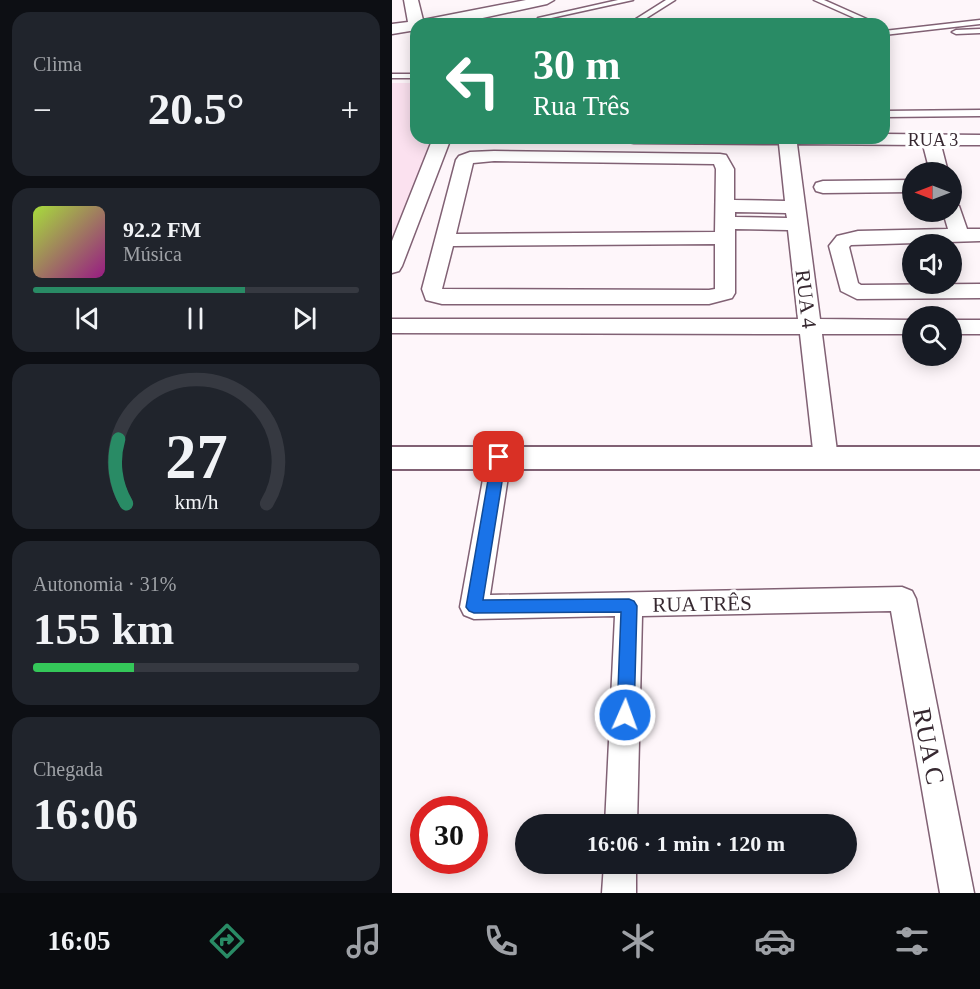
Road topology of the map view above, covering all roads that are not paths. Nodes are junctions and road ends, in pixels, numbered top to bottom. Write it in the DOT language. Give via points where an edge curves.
graph roads {
  1 [pos="411,0"];
  2 [pos="629,0"];
  3 [pos="671,0"];
  4 [pos="819,0"];
  5 [pos="539,1"];
  6 [pos="415,18"];
  7 [pos="461,18"];
  8 [pos="542,18"];
  9 [pos="642,18"];
  10 [pos="860,18"];
  11 [pos="980,22"];
  12 [pos="410,26"];
  13 [pos="392,29"];
  14 [pos="890,31"];
  15 [pos="980,31"];
  16 [pos="890,33"];
  17 [pos="895,33"];
  18 [pos="909,40"];
  19 [pos="890,41"];
  20 [pos="392,76"];
  21 [pos="410,76"];
  22 [pos="980,113"];
  23 [pos="890,114"];
  24 [pos="890,140"];
  25 [pos="930,140"];
  26 [pos="980,140"];
  27 [pos="440,144"];
  28 [pos="787,144"];
  29 [pos="936,162"];
  30 [pos="902,186"];
  31 [pos="823,187"];
  32 [pos="796,215"];
  33 [pos="726,223"];
  34 [pos="962,235"];
  35 [pos="980,235"];
  36 [pos="902,236"];
  37 [pos="446,240"];
  38 [pos="392,266"];
  39 [pos="962,291"];
  40 [pos="980,291"];
  41 [pos="902,292"];
  42 [pos="392,326"];
  43 [pos="810,326"];
  44 [pos="902,327"];
  45 [pos="962,327"];
  46 [pos="980,327"];
  47 [pos="499,457"];
  48 [pos="392,458"];
  49 [pos="980,458"];
  50 [pos="826,459"];
  51 [pos="902,599"];
  52 [pos="629,606"];
  53 [pos="621,814"];
  54 [pos="620,874"];
  55 [pos="619,893"];
  56 [pos="957,893"];
  1 -- 6 [label="street"];
  2 -- 8 [label="lane"];
  3 -- 9 [label="lane"];
  4 -- 10 [label="lane"];
  5 -- 7 [label="street"];
  11 -- 17 [label="lane"];
  12 -- 13 [label="street"];
  14 -- 17 [label="lane"];
  15 -- 18 [label="lane"];
  16 -- 17 [label="lane"];
  17 -- 18 [label="lane"];
  18 -- 19 [label="lane"];
  20 -- 21 [label="lane"];
  22 -- 23 [label="lane"];
  24 -- 25 [label="street, RUA 3"];
  25 -- 26 [label="street, RUA 3"];
  25 -- 29 [label="street"];
  27 -- 38 [label="street"];
  28 -- 32 [label="street, RUA 4"];
  30 -- 31 [label="street"];
  32 -- 33 [label="street"];
  32 -- 43 [label="street, RUA 4"];
  33 -- 37 [label="street"];
  33 -- 37 [label="street" via="725,169 720,159 470,157 465,160"];
  33 -- 37 [label="street" via="725,293 699,297 432,295"];
  34 -- 35 [label="street"];
  36 -- 41 [label="street" via="858,237 844,240 839,246 848,286 857,292"];
  39 -- 40 [label="street"];
  42 -- 43 [label="street"];
  43 -- 44 [label="street"];
  43 -- 50 [label="street, RUA 4"];
  45 -- 46 [label="street"];
  47 -- 48 [label="street"];
  47 -- 50 [label="street"];
  47 -- 52 [label="street, RUA TRÊS" via="474,607"];
  49 -- 50 [label="street"];
  51 -- 52 [label="street, RUA TRÊS"];
  51 -- 56 [label="street, RUA C"];
  52 -- 53 [label="street"];
  54 -- 55 [label="street"];
}
